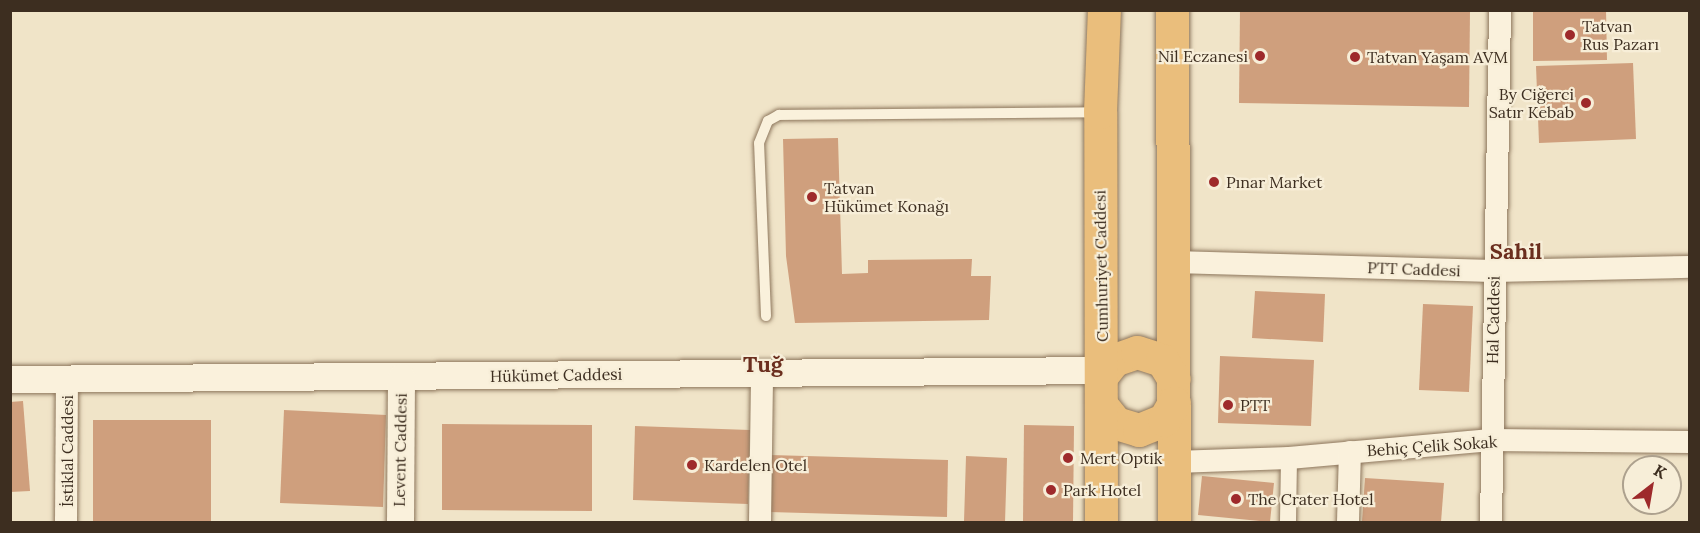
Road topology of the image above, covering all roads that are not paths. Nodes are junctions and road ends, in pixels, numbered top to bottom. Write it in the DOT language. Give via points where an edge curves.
graph roads {
  1 [pos="1104,10"];
  2 [pos="1172,10"];
  3 [pos="1500,10"];
  4 [pos="1100,112"];
  5 [pos="1174,262"];
  6 [pos="1689,267"];
  7 [pos="1493,271"];
  8 [pos="766,316"];
  9 [pos="762,373"];
  10 [pos="401,377"];
  11 [pos="10,379"];
  12 [pos="67,379"];
  13 [pos="1102,384"];
  14 [pos="1174,391"];
  15 [pos="1491,440"];
  16 [pos="1689,442"];
  17 [pos="1350,452"];
  18 [pos="1289,458"];
  19 [pos="1175,462"];
  20 [pos="66,522"];
  21 [pos="400,522"];
  22 [pos="760,522"];
  23 [pos="1101,522"];
  24 [pos="1174,522"];
  25 [pos="1288,522"];
  26 [pos="1348,522"];
  27 [pos="1491,522"];
  1 -- 4 [label="highway, Cumhuriyet Caddesi"];
  2 -- 5 [label="highway"];
  3 -- 7 [label="street, Hal Caddesi"];
  4 -- 8 [label="lane" via="800,114 774,118 763,130 759,143"];
  4 -- 13 [label="highway, Cumhuriyet Caddesi"];
  5 -- 7 [label="street, PTT Caddesi"];
  5 -- 14 [label="highway"];
  6 -- 7 [label="street, PTT Caddesi"];
  7 -- 15 [label="street, Hal Caddesi"];
  9 -- 10 [label="street, Hükümet Caddesi"];
  9 -- 13 [label="street, Hükümet Caddesi"];
  9 -- 22 [label="street"];
  10 -- 12 [label="street, Hükümet Caddesi"];
  10 -- 21 [label="street, Levent Caddesi"];
  11 -- 12 [label="street, Hükümet Caddesi"];
  12 -- 20 [label="street, İstiklal Caddesi"];
  13 -- 14 [label="highway" via="1114,360 1137,352 1162,360"];
  13 -- 14 [label="highway" via="1116,423 1139,430 1164,420"];
  13 -- 23 [label="highway, Cumhuriyet Caddesi"];
  14 -- 19 [label="highway"];
  15 -- 16 [label="street, Behiç Çelik Sokak"];
  15 -- 17 [label="street, Behiç Çelik Sokak"];
  15 -- 27 [label="street, Hal Caddesi"];
  17 -- 18 [label="street, Behiç Çelik Sokak"];
  17 -- 26 [label="street"];
  18 -- 19 [label="street, Behiç Çelik Sokak"];
  18 -- 25 [label="street"];
  19 -- 24 [label="highway"];
}
